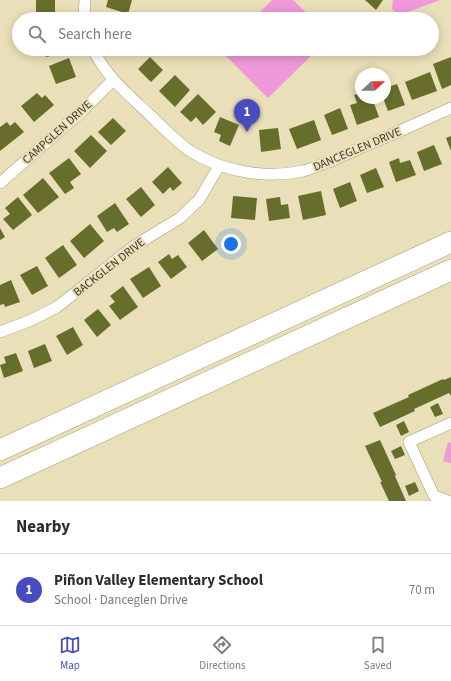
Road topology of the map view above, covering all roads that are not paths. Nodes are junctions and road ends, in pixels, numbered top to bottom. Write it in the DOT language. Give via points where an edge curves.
graph roads {
  1 [pos="85,0"];
  2 [pos="84,12"];
  3 [pos="97,56"];
  4 [pos="113,80"];
  5 [pos="451,108"];
  6 [pos="219,166"];
  7 [pos="0,182"];
  8 [pos="451,242"];
  9 [pos="451,270"];
  10 [pos="0,332"];
  11 [pos="451,423"];
  12 [pos="4,448"];
  13 [pos="4,477"];
  14 [pos="448,501"];
  1 -- 2 [label="street"];
  3 -- 4 [label="street, DANCEGLEN DRIVE"];
  4 -- 6 [label="street, DANCEGLEN DRIVE" via="175,140"];
  4 -- 7 [label="street, CAMPGLEN DRIVE" via="81,112"];
  5 -- 6 [label="street, DANCEGLEN DRIVE" via="303,171 257,174"];
  6 -- 10 [label="street, BACKGLEN DRIVE" via="199,200 180,218 134,246 57,307"];
  8 -- 12 [label="highway"];
  9 -- 13 [label="highway"];
  11 -- 14 [label="street" via="409,442 434,496"];
}
